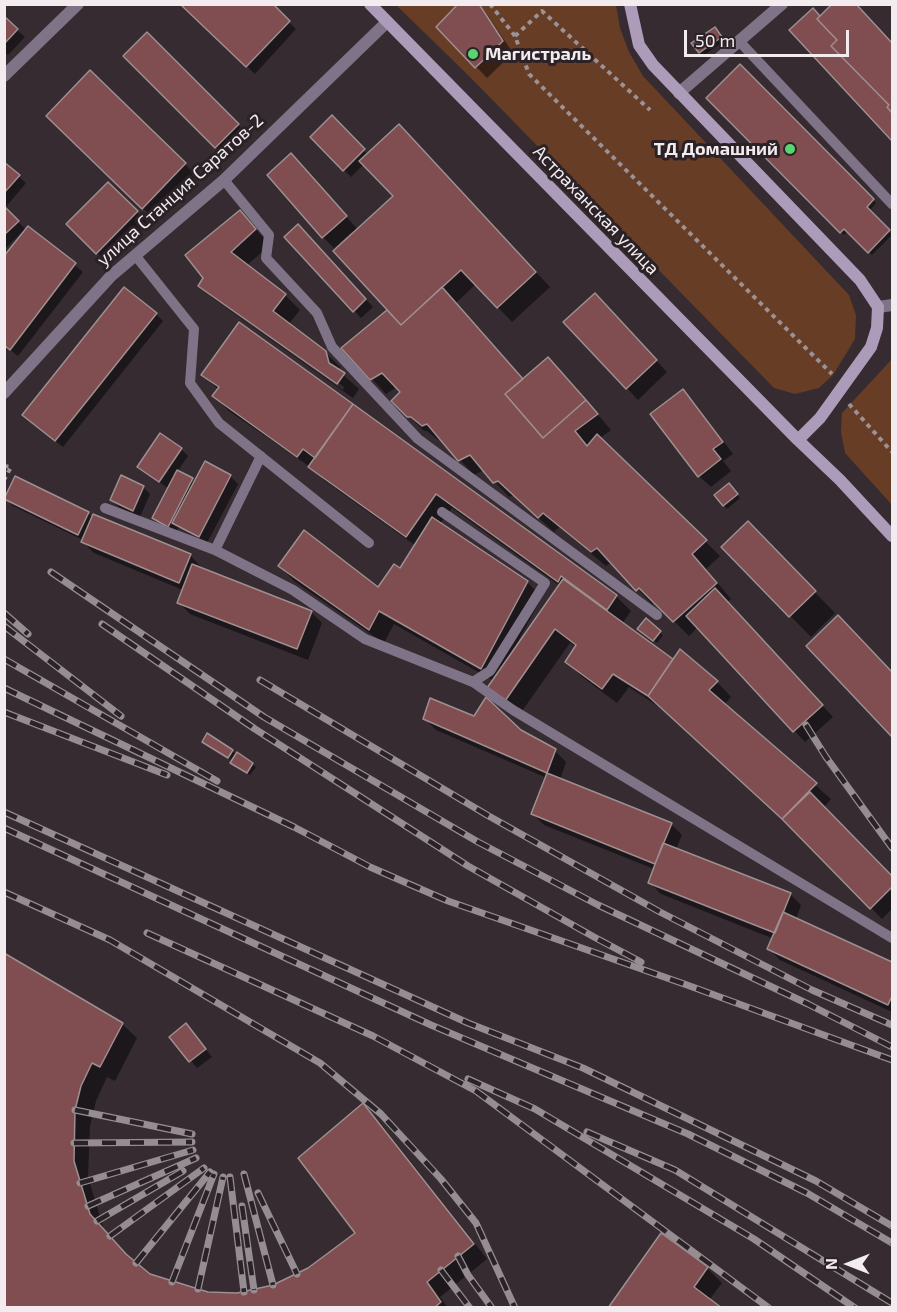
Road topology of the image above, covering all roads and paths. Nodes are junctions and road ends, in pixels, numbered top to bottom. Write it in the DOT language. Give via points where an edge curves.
graph roads {
  1 [pos="78,4"];
  2 [pos="370,4"];
  3 [pos="490,4"];
  4 [pos="630,4"];
  5 [pos="782,4"];
  6 [pos="387,21"];
  7 [pos="515,36"];
  8 [pos="739,40"];
  9 [pos="4,76"];
  10 [pos="678,93"];
  11 [pos="650,110"];
  12 [pos="224,180"];
  13 [pos="892,204"];
  14 [pos="135,255"];
  15 [pos="892,305"];
  16 [pos="878,307"];
  17 [pos="840,390"];
  18 [pos="4,393"];
  19 [pos="798,440"];
  20 [pos="892,452"];
  21 [pos="261,456"];
  22 [pos="4,466"];
  23 [pos="4,480"];
  24 [pos="105,508"];
  25 [pos="442,512"];
  26 [pos="892,536"];
  27 [pos="369,543"];
  28 [pos="215,550"];
  29 [pos="657,615"];
  30 [pos="473,682"];
  31 [pos="892,938"];
  1 -- 9 [label="street"];
  2 -- 6 [label="main road, Астраханская улица"];
  3 -- 7 [label="path"];
  4 -- 10 [label="main road" via="639,45"];
  5 -- 8 [label="street"];
  6 -- 12 [label="street, улица Станция Саратов-2"];
  6 -- 19 [label="main road, Астраханская улица"];
  7 -- 11 [label="path" via="542,11"];
  7 -- 17 [label="path" via="529,74 833,375"];
  8 -- 10 [label="street"];
  8 -- 13 [label="lane"];
  10 -- 16 [label="main road" via="860,280"];
  12 -- 14 [label="street, улица Станция Саратов-2"];
  12 -- 29 [label="lane" via="269,235 266,258 317,313 332,347 418,439"];
  14 -- 18 [label="street, улица Станция Саратов-2"];
  14 -- 21 [label="lane" via="194,329 190,383 219,423"];
  15 -- 16 [label="street"];
  16 -- 17 [label="main road" via="871,347"];
  17 -- 19 [label="main road"];
  17 -- 20 [label="path" via="853,411"];
  19 -- 26 [label="main road, Астраханская улица"];
  21 -- 27 [label="lane"];
  21 -- 28 [label="lane"];
  22 -- 23 [label="path" via="11,467"];
  24 -- 28 [label="lane"];
  25 -- 30 [label="lane" via="545,583 490,671"];
  28 -- 30 [label="lane" via="293,590 365,639"];
  30 -- 31 [label="lane" via="513,710"];
}
